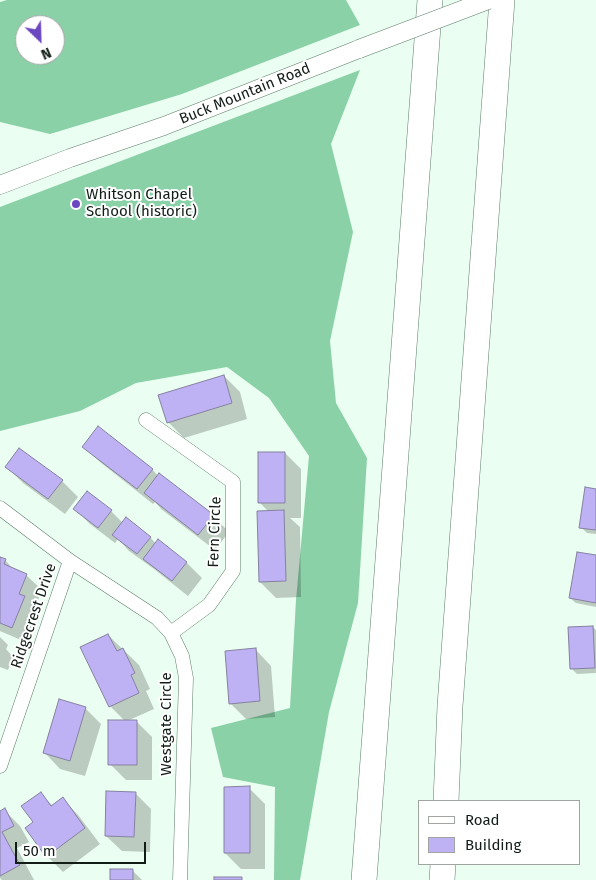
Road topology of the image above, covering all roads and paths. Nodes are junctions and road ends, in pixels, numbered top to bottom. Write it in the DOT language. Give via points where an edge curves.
graph roads {
  1 [pos="430,0"];
  2 [pos="488,0"];
  3 [pos="502,0"];
  4 [pos="0,185"];
  5 [pos="146,420"];
  6 [pos="0,508"];
  7 [pos="70,561"];
  8 [pos="171,633"];
  9 [pos="0,766"];
  10 [pos="446,800"];
  11 [pos="443,865"];
  12 [pos="180,880"];
  13 [pos="364,880"];
  14 [pos="442,880"];
  1 -- 13 [label="highway"];
  2 -- 4 [label="street, Buck Mountain Road, bridge" via="164,126"];
  3 -- 10 [label="highway" via="450,706"];
  5 -- 8 [label="street, Fern Circle" via="233,482 233,571 209,605"];
  6 -- 7 [label="street, Westgate Circle"];
  7 -- 8 [label="street, Westgate Circle" via="157,618"];
  7 -- 9 [label="street, Ridgecrest Drive"];
  8 -- 12 [label="street, Westgate Circle" via="182,656 186,678"];
  11 -- 14 [label="highway"];
}
